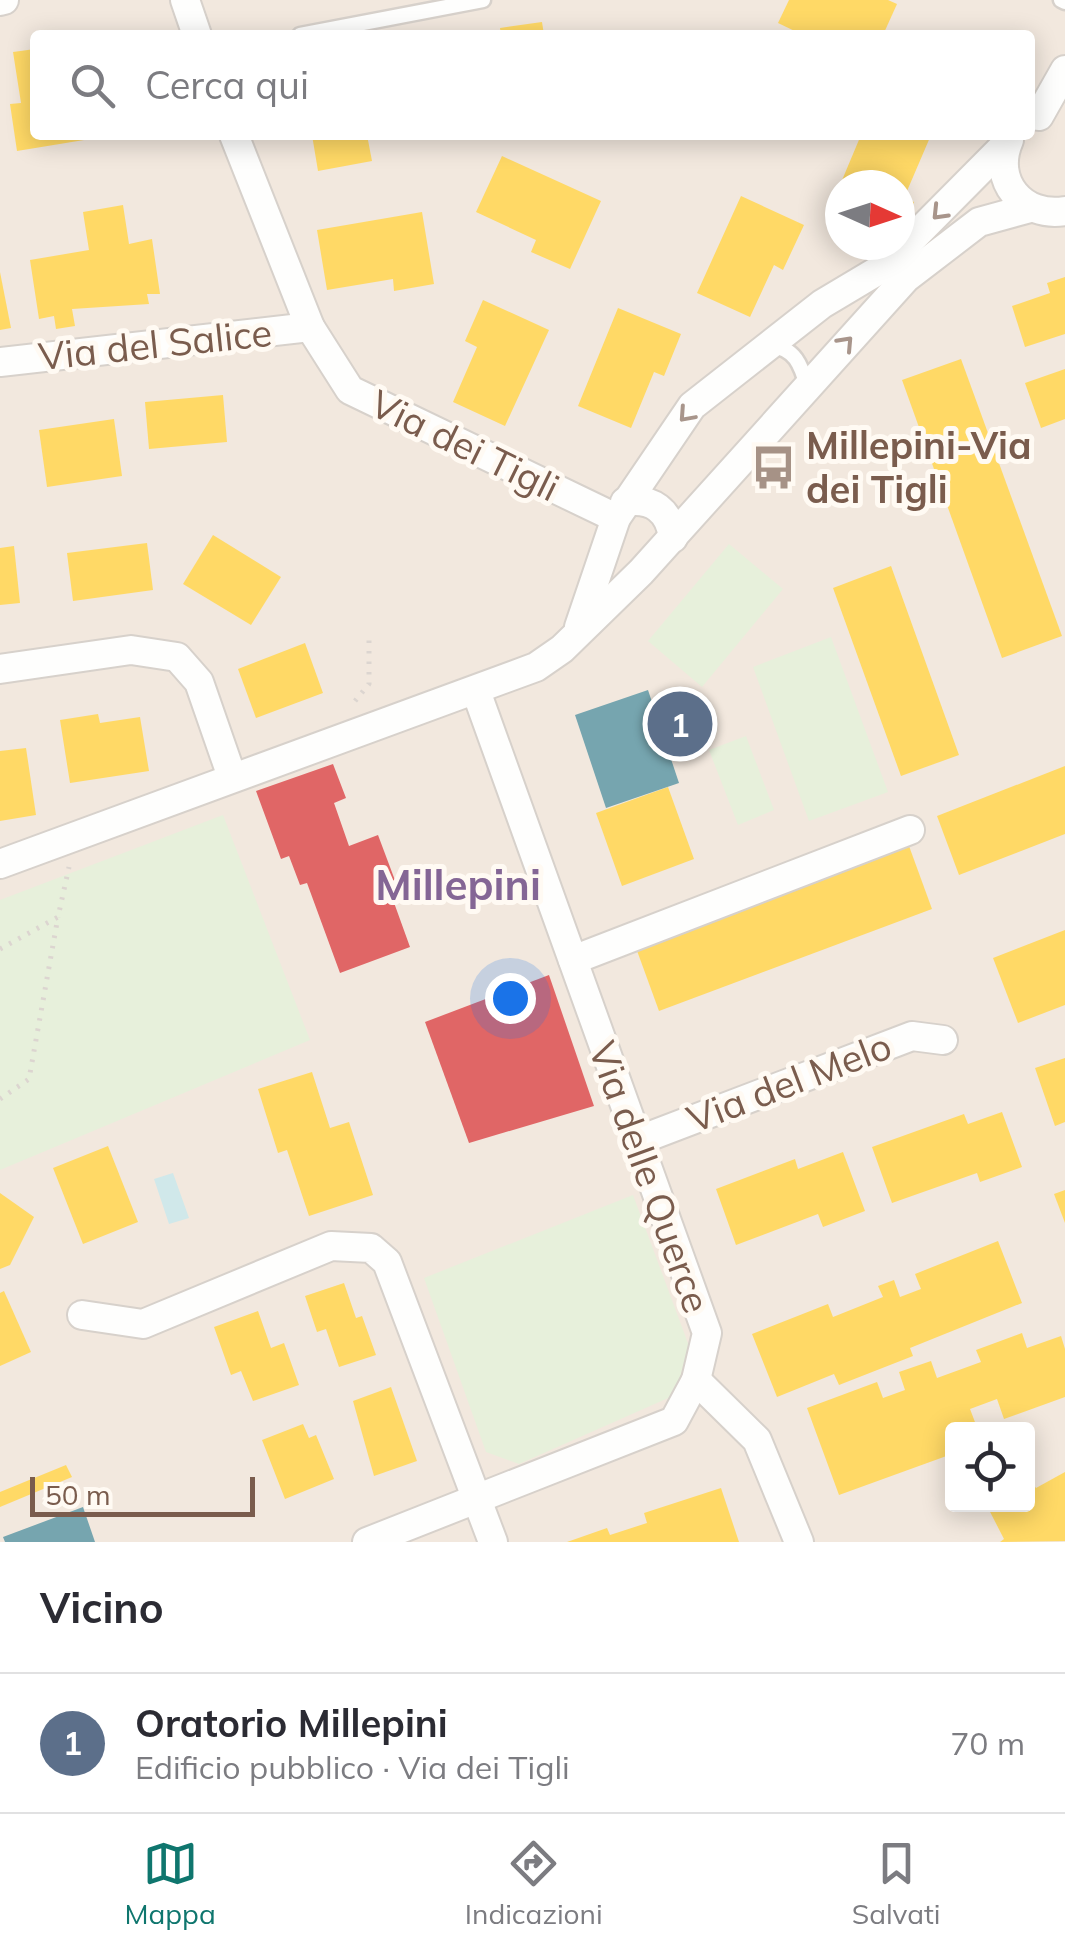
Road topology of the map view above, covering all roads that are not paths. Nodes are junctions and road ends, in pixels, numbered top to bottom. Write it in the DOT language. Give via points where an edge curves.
graph roads {
  1 [pos="184,0"];
  2 [pos="482,0"];
  3 [pos="196,30"];
  4 [pos="326,30"];
  5 [pos="1065,70"];
  6 [pos="1045,117"];
  7 [pos="236,140"];
  8 [pos="1009,140"];
  9 [pos="1010,140"];
  10 [pos="1053,214"];
  11 [pos="310,327"];
  12 [pos="767,346"];
  13 [pos="0,362"];
  14 [pos="807,386"];
  15 [pos="621,510"];
  16 [pos="673,538"];
  17 [pos="603,548"];
  18 [pos="641,572"];
  19 [pos="579,628"];
  20 [pos="0,669"];
  21 [pos="476,691"];
  22 [pos="232,776"];
  23 [pos="910,830"];
  24 [pos="0,864"];
  25 [pos="572,960"];
  26 [pos="943,1040"];
  27 [pos="637,1141"];
  28 [pos="82,1314"];
  29 [pos="696,1380"];
  30 [pos="478,1499"];
  31 [pos="808,1539"];
  32 [pos="367,1542"];
  33 [pos="492,1542"];
  1 -- 3 [label="street"];
  2 -- 4 [label="lane"];
  5 -- 6 [label="street"];
  7 -- 11 [label="street, Via dei Tigli"];
  8 -- 12 [label="street, one-way" via="884,267"];
  9 -- 10 [label="street" via="1003,166 1008,185"];
  14 -- 10 [label="street, one-way" via="906,278 956,236 1002,212"];
  11 -- 13 [label="street, Via del Salice"];
  11 -- 15 [label="street, Via dei Tigli" via="350,390"];
  12 -- 14 [label="lane" via="793,355"];
  12 -- 15 [label="street, one-way" via="692,406"];
  14 -- 16 [label="street"];
  15 -- 16 [label="street, Via dei Tigli" via="646,501 658,507"];
  15 -- 17 [label="street"];
  16 -- 18 [label="street"];
  17 -- 18 [label="street" via="624,569"];
  17 -- 19 [label="street"];
  18 -- 19 [label="street"];
  19 -- 21 [label="street" via="536,668"];
  20 -- 22 [label="street" via="131,650 177,657 199,682"];
  21 -- 22 [label="street"];
  21 -- 25 [label="street, Via delle Querce"];
  22 -- 24 [label="street"];
  23 -- 25 [label="street"];
  25 -- 27 [label="street, Via delle Querce"];
  26 -- 27 [label="street, Via del Melo" via="912,1036"];
  27 -- 29 [label="street, Via delle Querce" via="707,1333"];
  28 -- 30 [label="street" via="143,1324 332,1246 371,1248 387,1262"];
  29 -- 30 [label="street, Via delle Querce" via="674,1421"];
  29 -- 31 [label="street" via="756,1440"];
  30 -- 32 [label="street, Via delle Querce"];
  30 -- 33 [label="street"];
}
